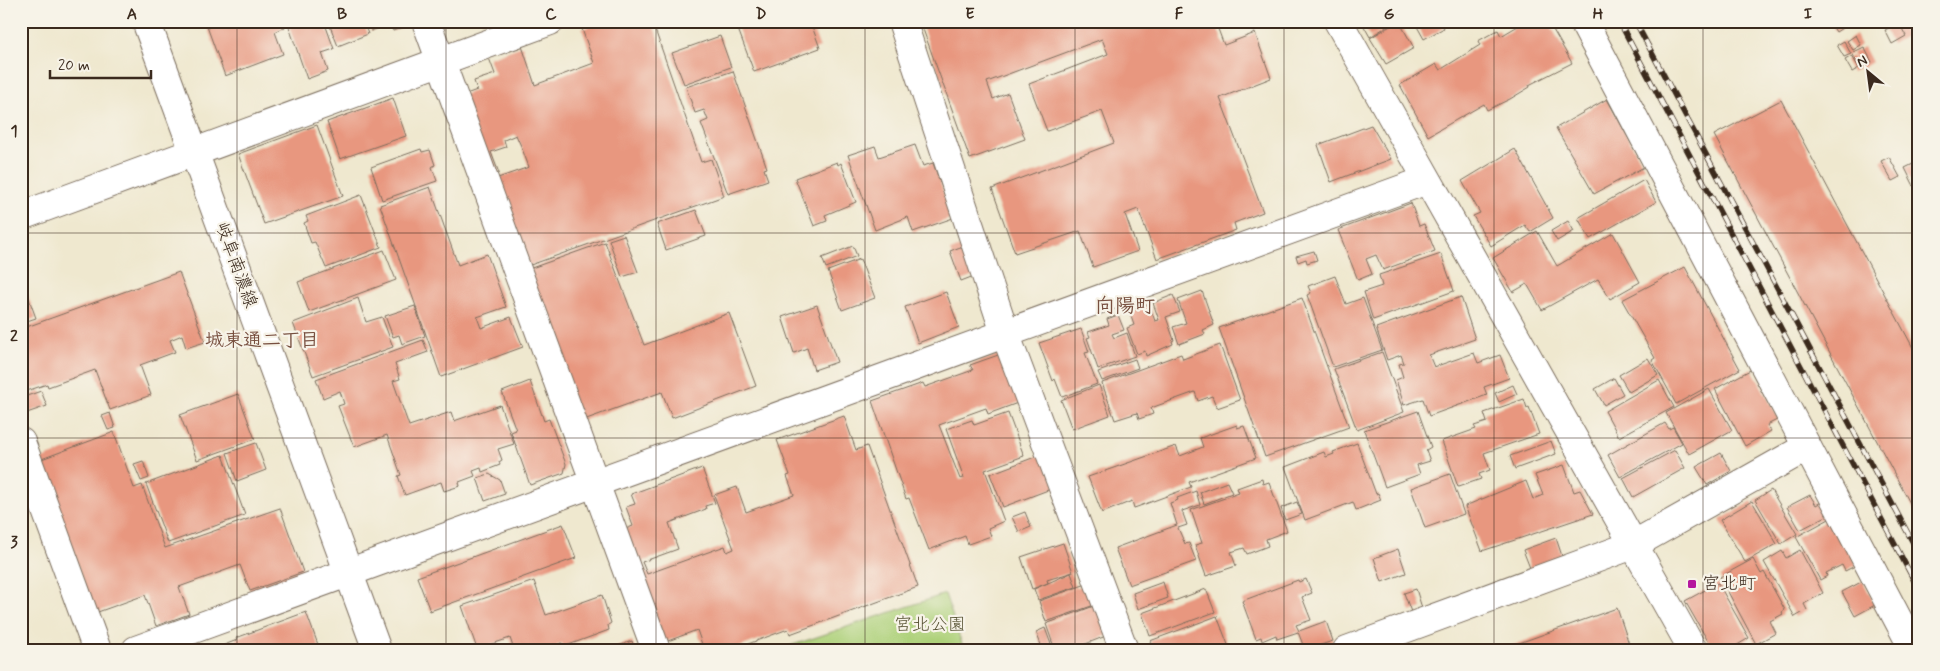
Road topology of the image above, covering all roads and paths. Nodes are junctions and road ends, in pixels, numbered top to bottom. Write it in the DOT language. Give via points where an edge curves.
graph roads {
  1 [pos="146,21"];
  2 [pos="426,21"];
  3 [pos="550,21"];
  4 [pos="902,21"];
  5 [pos="1338,21"];
  6 [pos="1583,21"];
  7 [pos="441,61"];
  8 [pos="195,152"];
  9 [pos="1427,180"];
  10 [pos="21,216"];
  11 [pos="1005,333"];
  12 [pos="21,442"];
  13 [pos="1807,447"];
  14 [pos="595,482"];
  15 [pos="1633,545"];
  16 [pos="348,572"];
  17 [pos="97,650"];
  18 [pos="136,650"];
  19 [pos="377,650"];
  20 [pos="656,650"];
  21 [pos="1124,650"];
  22 [pos="1347,650"];
  23 [pos="1693,650"];
  24 [pos="1914,650"];
  1 -- 8 [label="street, 岐阜南濃線"];
  2 -- 7 [label="street"];
  3 -- 7 [label="street"];
  4 -- 11 [label="street"];
  5 -- 9 [label="street"];
  6 -- 13 [label="street"];
  7 -- 8 [label="street"];
  7 -- 14 [label="street"];
  8 -- 10 [label="street"];
  8 -- 16 [label="street, 岐阜南濃線"];
  9 -- 11 [label="street"];
  9 -- 15 [label="street"];
  11 -- 14 [label="street"];
  11 -- 21 [label="street"];
  12 -- 17 [label="street"];
  13 -- 15 [label="street"];
  13 -- 24 [label="street"];
  14 -- 16 [label="street"];
  14 -- 20 [label="street"];
  15 -- 22 [label="street"];
  15 -- 23 [label="street"];
  16 -- 18 [label="street"];
  16 -- 19 [label="street, 岐阜南濃線"];
}
